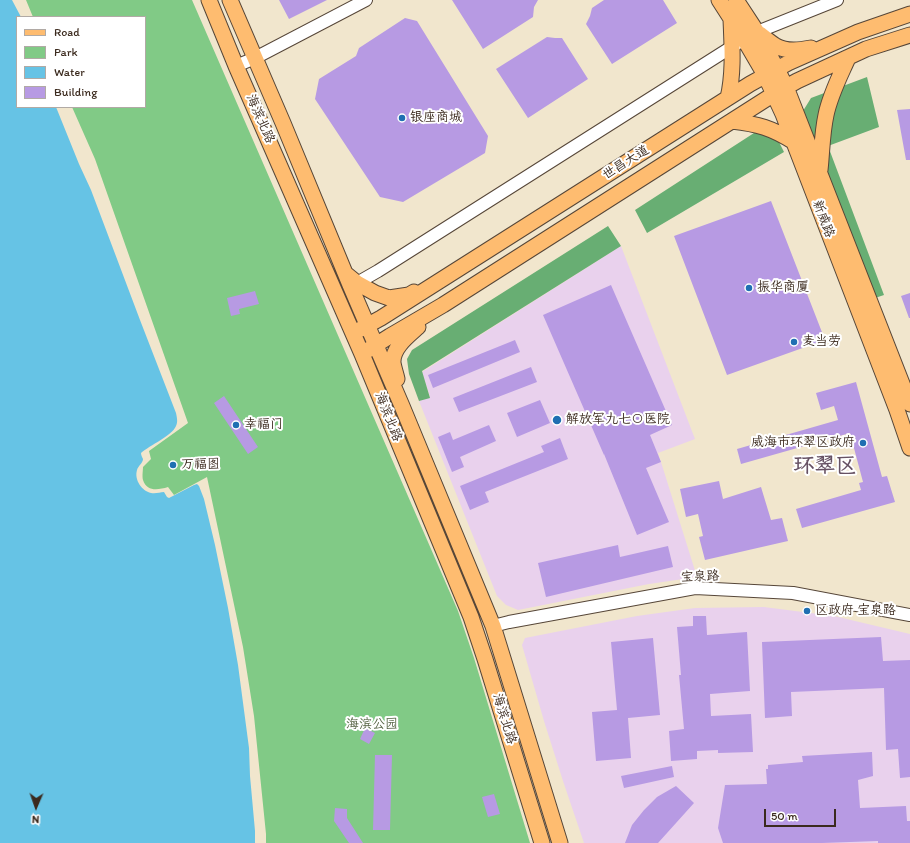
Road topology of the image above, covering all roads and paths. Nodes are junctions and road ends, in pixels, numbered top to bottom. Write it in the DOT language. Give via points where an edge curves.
graph roads {
  1 [pos="209,0"];
  2 [pos="230,0"];
  3 [pos="366,0"];
  4 [pos="719,0"];
  5 [pos="736,0"];
  6 [pos="837,0"];
  7 [pos="910,14"];
  8 [pos="910,35"];
  9 [pos="744,39"];
  10 [pos="826,46"];
  11 [pos="255,58"];
  12 [pos="848,58"];
  13 [pos="236,66"];
  14 [pos="771,72"];
  15 [pos="780,91"];
  16 [pos="728,98"];
  17 [pos="732,121"];
  18 [pos="794,142"];
  19 [pos="820,173"];
  20 [pos="350,280"];
  21 [pos="436,283"];
  22 [pos="442,305"];
  23 [pos="367,325"];
  24 [pos="353,333"];
  25 [pos="376,345"];
  26 [pos="362,354"];
  27 [pos="910,404"];
  28 [pos="402,406"];
  29 [pos="910,448"];
  30 [pos="910,615"];
  31 [pos="493,626"];
  32 [pos="542,843"];
  33 [pos="560,843"];
  1 -- 13 [label="main road, 海滨北路"];
  2 -- 11 [label="main road, 海滨北路"];
  3 -- 11 [label="street"];
  4 -- 9 [label="main road, 新威路"];
  5 -- 9 [label="main road, 新威路"];
  6 -- 9 [label="street"];
  7 -- 10 [label="main road, 世昌大道"];
  8 -- 12 [label="main road, 世昌大道" via="866,49"];
  9 -- 10 [label="main road" via="793,50"];
  9 -- 14 [label="main road, 新威路"];
  9 -- 16 [label="main road" via="732,75"];
  9 -- 20 [label="street"];
  10 -- 14 [label="main road, 世昌大道"];
  11 -- 13 [label="street"];
  11 -- 20 [label="main road, 海滨北路"];
  12 -- 15 [label="main road, 世昌大道"];
  12 -- 19 [label="main road" via="826,116"];
  13 -- 24 [label="main road, 海滨北路"];
  14 -- 15 [label="main road, 新威路"];
  14 -- 16 [label="main road, 世昌大道"];
  15 -- 17 [label="main road, 世昌大道"];
  15 -- 18 [label="main road, 新威路"];
  15 -- 19 [label="main road, 新威路"];
  16 -- 21 [label="main road, 世昌大道"];
  17 -- 18 [label="main road" via="764,126"];
  17 -- 22 [label="main road, 世昌大道"];
  18 -- 29 [label="main road, 新威路"];
  19 -- 27 [label="main road, 新威路"];
  20 -- 21 [label="main road" via="389,298 409,295"];
  20 -- 23 [label="main road, 海滨北路"];
  21 -- 23 [label="main road, 世昌大道"];
  22 -- 25 [label="main road, 世昌大道"];
  22 -- 28 [label="main road" via="404,339 396,351 393,362"];
  23 -- 24 [label="main road, 世昌大道"];
  23 -- 25 [label="main road, 海滨北路"];
  24 -- 26 [label="main road, 海滨北路"];
  25 -- 26 [label="main road, 世昌大道"];
  25 -- 28 [label="main road, 海滨北路"];
  26 -- 32 [label="main road, 海滨北路" via="473,622"];
  28 -- 31 [label="main road, 海滨北路"];
  30 -- 31 [label="street, 宝泉路" via="793,593 695,588"];
  31 -- 33 [label="main road, 海滨北路"];
}
